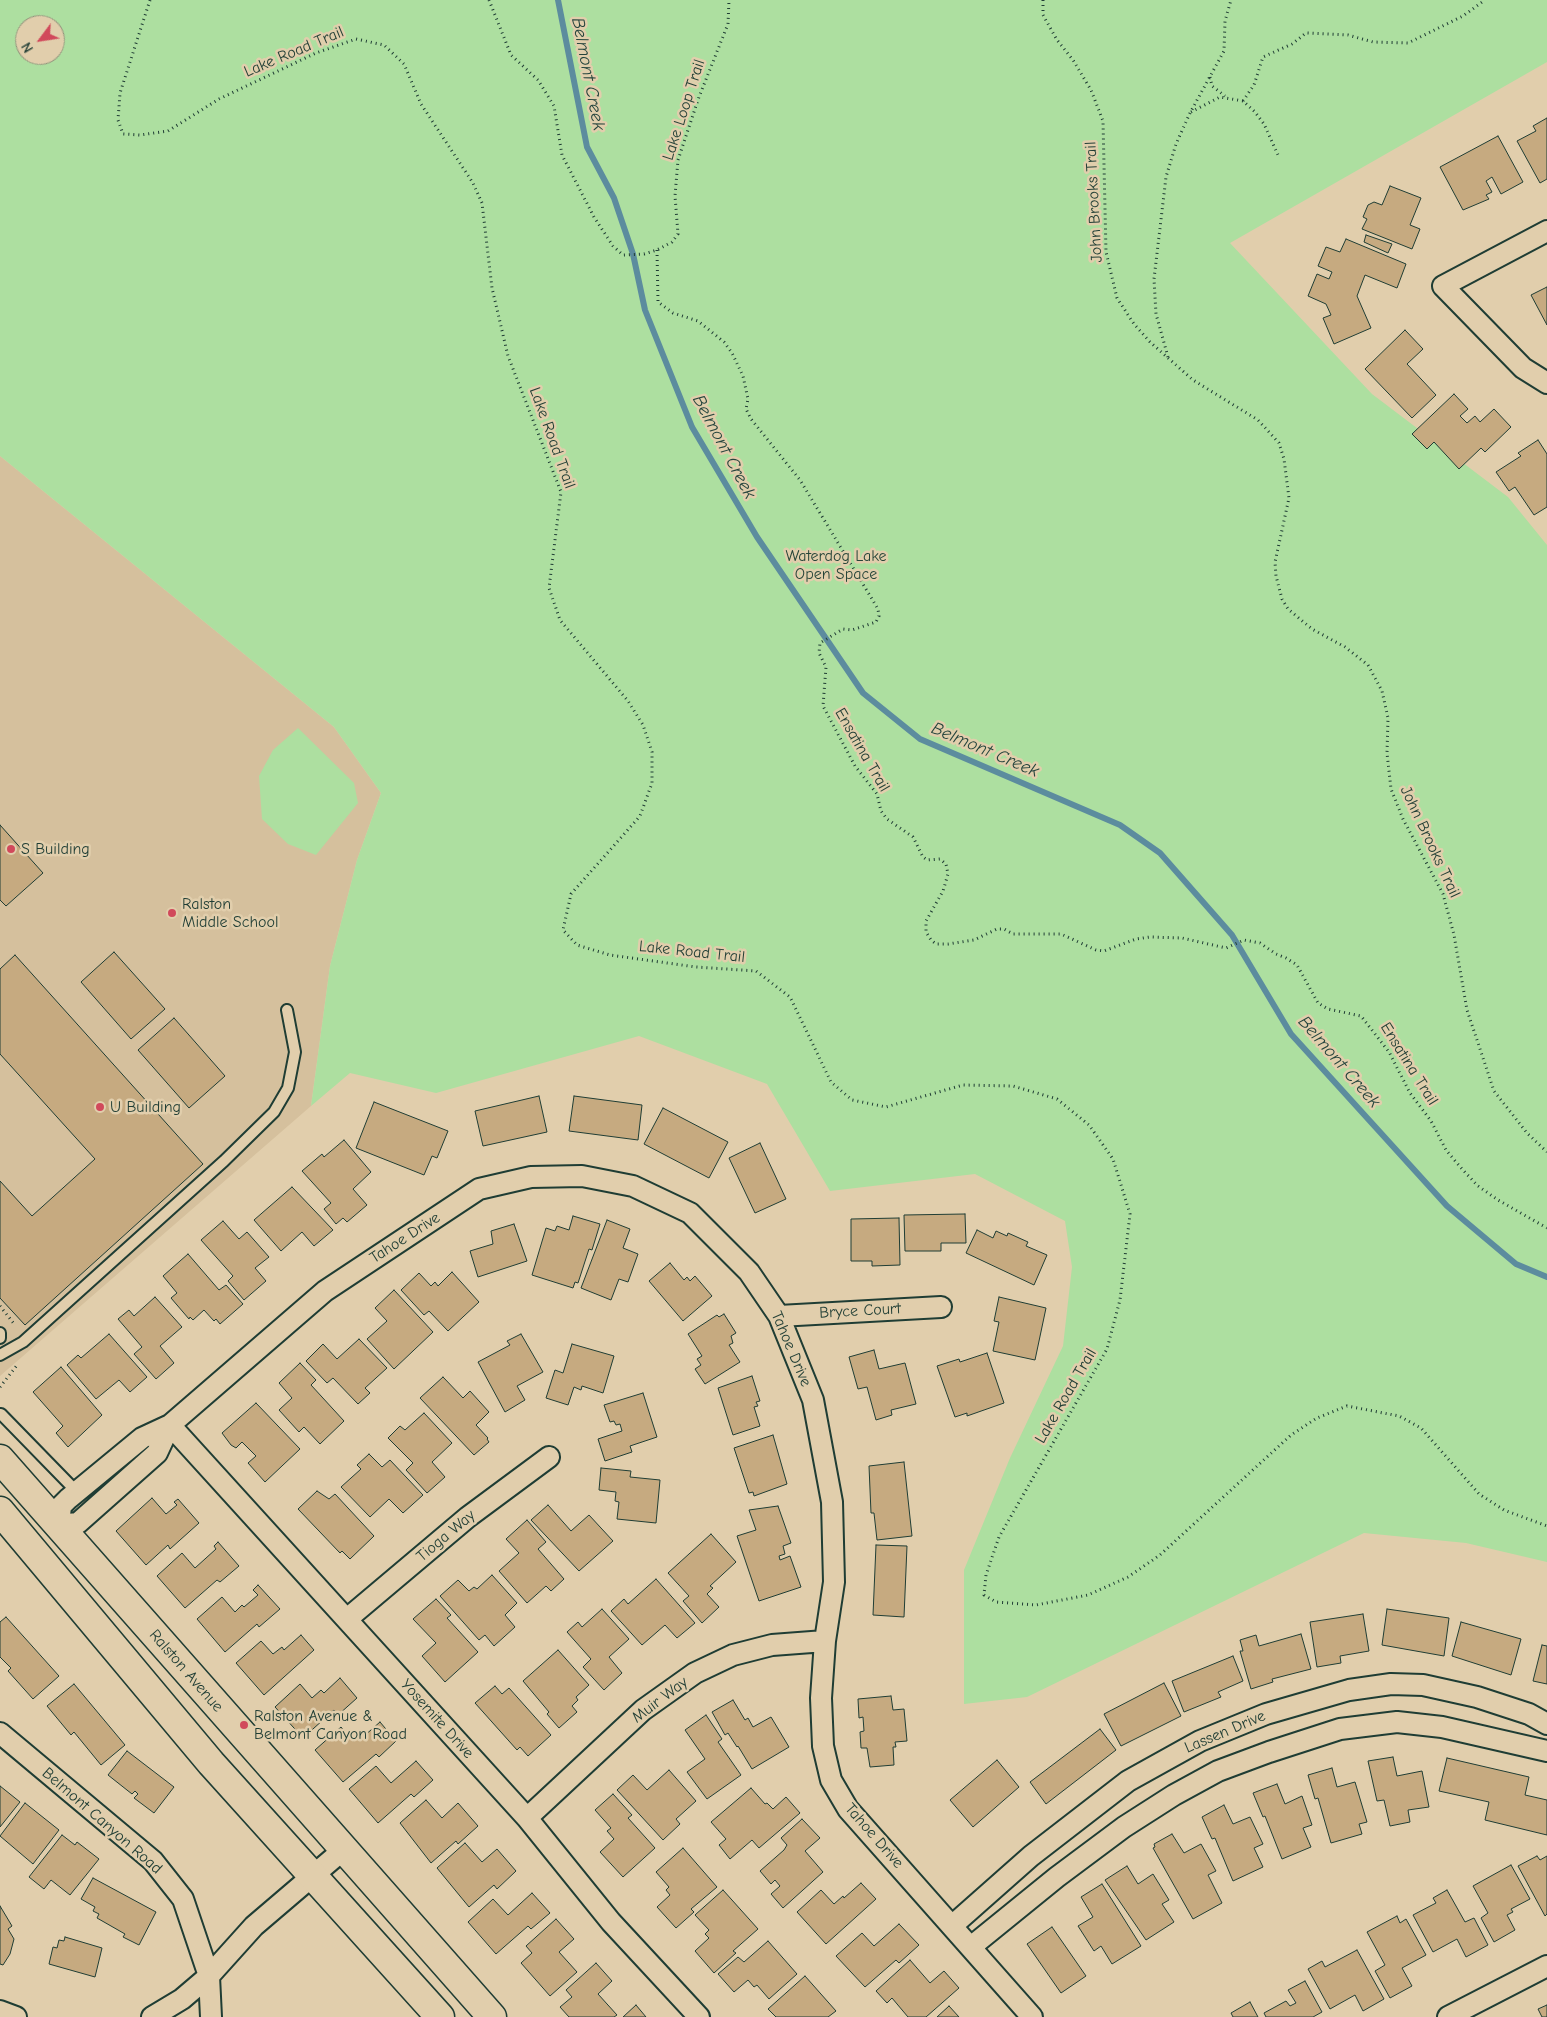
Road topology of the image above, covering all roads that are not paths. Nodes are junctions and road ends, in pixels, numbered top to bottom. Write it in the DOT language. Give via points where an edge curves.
graph roads {
  1 [pos="1547,231"];
  2 [pos="1547,383"];
  3 [pos="287,1010"];
  4 [pos="941,1307"];
  5 [pos="779,1316"];
  6 [pos="0,1333"];
  7 [pos="0,1338"];
  8 [pos="0,1355"];
  9 [pos="1,1414"];
  10 [pos="170,1425"];
  11 [pos="549,1457"];
  12 [pos="0,1458"];
  13 [pos="77,1492"];
  14 [pos="0,1511"];
  15 [pos="59,1525"];
  16 [pos="32,1549"];
  17 [pos="347,1620"];
  18 [pos="825,1640"];
  19 [pos="1547,1724"];
  20 [pos="0,1733"];
  21 [pos="1547,1751"];
  22 [pos="527,1818"];
  23 [pos="343,1850"];
  24 [pos="313,1877"];
  25 [pos="953,1925"];
  26 [pos="972,1946"];
  27 [pos="1547,1966"];
  28 [pos="209,1976"];
  29 [pos="0,2012"];
  30 [pos="16,2017"];
  31 [pos="152,2017"];
  32 [pos="212,2017"];
  33 [pos="440,2017"];
  34 [pos="492,2017"];
  35 [pos="699,2017"];
  36 [pos="1032,2017"];
  37 [pos="1448,2017"];
  1 -- 2 [label="street" via="1443,286 1523,368"];
  3 -- 8 [label="lane" via="295,1052 288,1088 274,1112 224,1162 23,1342"];
  4 -- 5 [label="street, Bryce Court"];
  5 -- 10 [label="street, Tahoe Drive" via="749,1272 690,1213 633,1186 582,1176 531,1178 479,1189 325,1291"];
  5 -- 18 [label="street, Tahoe Drive" via="813,1400 832,1502 834,1582"];
  6 -- 7 [label="lane"];
  9 -- 13 [label="lane"];
  10 -- 13 [label="street, Tahoe Drive" via="142,1438"];
  10 -- 15 [label="street, Tahoe Drive" via="157,1454 78,1523"];
  10 -- 17 [label="street, Yosemite Drive"];
  11 -- 17 [label="street, Tioga Way" via="468,1517"];
  12 -- 15 [label="main road, Ralston Avenue"];
  13 -- 15 [label="street, Tahoe Drive" via="61,1506"];
  14 -- 16 [label="main road"];
  15 -- 16 [label="main road"];
  15 -- 23 [label="main road, Ralston Avenue"];
  16 -- 24 [label="main road" via="205,1756"];
  17 -- 22 [label="street, Yosemite Drive"];
  18 -- 22 [label="street, Muir Way" via="772,1645 733,1655 695,1673 643,1710"];
  18 -- 25 [label="street, Tahoe Drive" via="822,1746 831,1780 848,1809"];
  19 -- 25 [label="street, Lassen Drive" via="1529,1714 1477,1697 1423,1685 1391,1684 1349,1690 1266,1714 1200,1741 1128,1781 1031,1856"];
  20 -- 28 [label="street, Belmont Canyon Road" via="153,1861 183,1899"];
  21 -- 26 [label="street, Lassen Drive" via="1442,1726 1397,1722 1340,1729 1270,1752 1218,1771 1124,1827"];
  22 -- 35 [label="street, Yosemite Drive" via="611,1922"];
  23 -- 24 [label="street"];
  23 -- 34 [label="main road, Ralston Avenue"];
  24 -- 28 [label="street" via="254,1926"];
  24 -- 33 [label="main road"];
  25 -- 26 [label="street, Tahoe Drive"];
  26 -- 36 [label="street, Tahoe Drive"];
  27 -- 37 [label="street"];
  28 -- 31 [label="street" via="182,1999"];
  28 -- 32 [label="street, Belmont Canyon Road"];
  29 -- 30 [label="street"];
}
